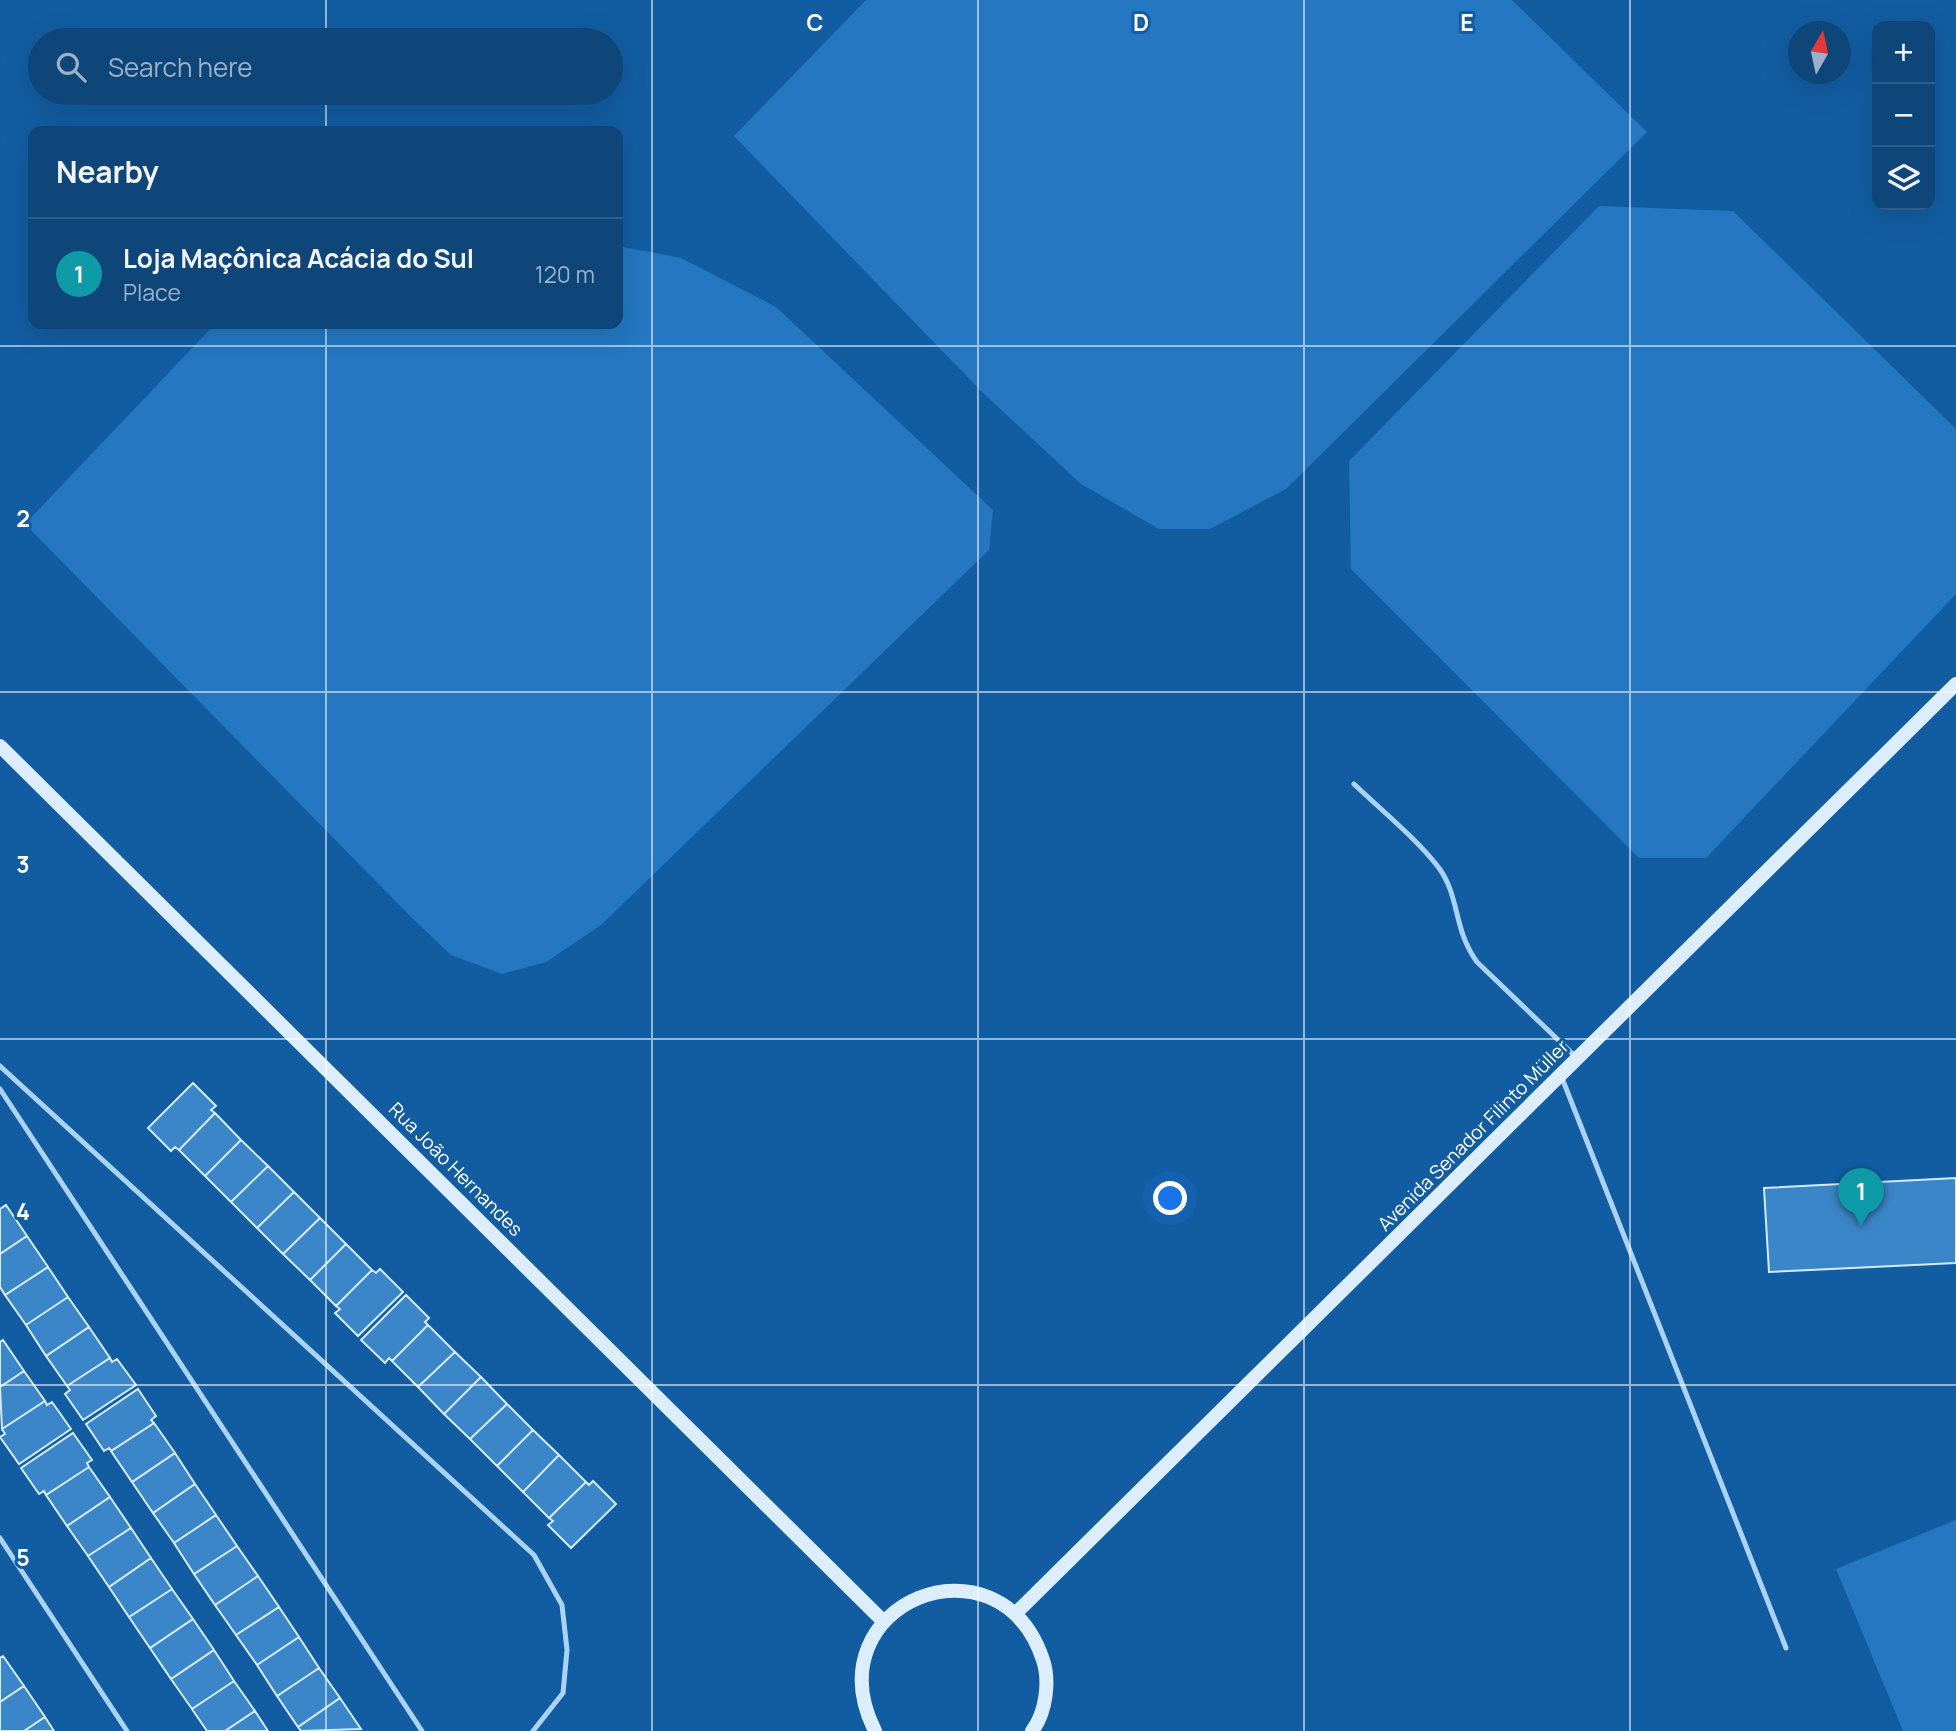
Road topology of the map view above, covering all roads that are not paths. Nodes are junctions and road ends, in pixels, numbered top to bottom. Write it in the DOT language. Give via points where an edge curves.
graph roads {
  1 [pos="1956,684"];
  2 [pos="0,746"];
  3 [pos="1354,784"];
  4 [pos="1577,1059"];
  5 [pos="0,1066"];
  6 [pos="1561,1075"];
  7 [pos="0,1089"];
  8 [pos="0,1538"];
  9 [pos="1016,1614"];
  10 [pos="883,1621"];
  11 [pos="1786,1648"];
  12 [pos="127,1731"];
  13 [pos="422,1731"];
  14 [pos="533,1731"];
  15 [pos="875,1731"];
  16 [pos="1032,1731"];
  1 -- 4 [label="street, Avenida Senador Filinto Müller"];
  2 -- 10 [label="street, Rua João Hernandes"];
  3 -- 4 [label="lane" via="1439,868 1451,891 1463,943 1477,962"];
  4 -- 6 [label="street, Avenida Senador Filinto Müller"];
  5 -- 14 [label="lane" via="534,1555 562,1605 567,1650 563,1693"];
  6 -- 9 [label="street, Avenida Senador Filinto Müller"];
  6 -- 11 [label="lane"];
  7 -- 13 [label="lane"];
  8 -- 12 [label="lane"];
  9 -- 10 [label="street" via="991,1597 962,1590 933,1592 905,1602"];
  9 -- 16 [label="street" via="1035,1637 1045,1667 1045,1698"];
  10 -- 15 [label="street" via="867,1647 860,1678 864,1709"];
}
